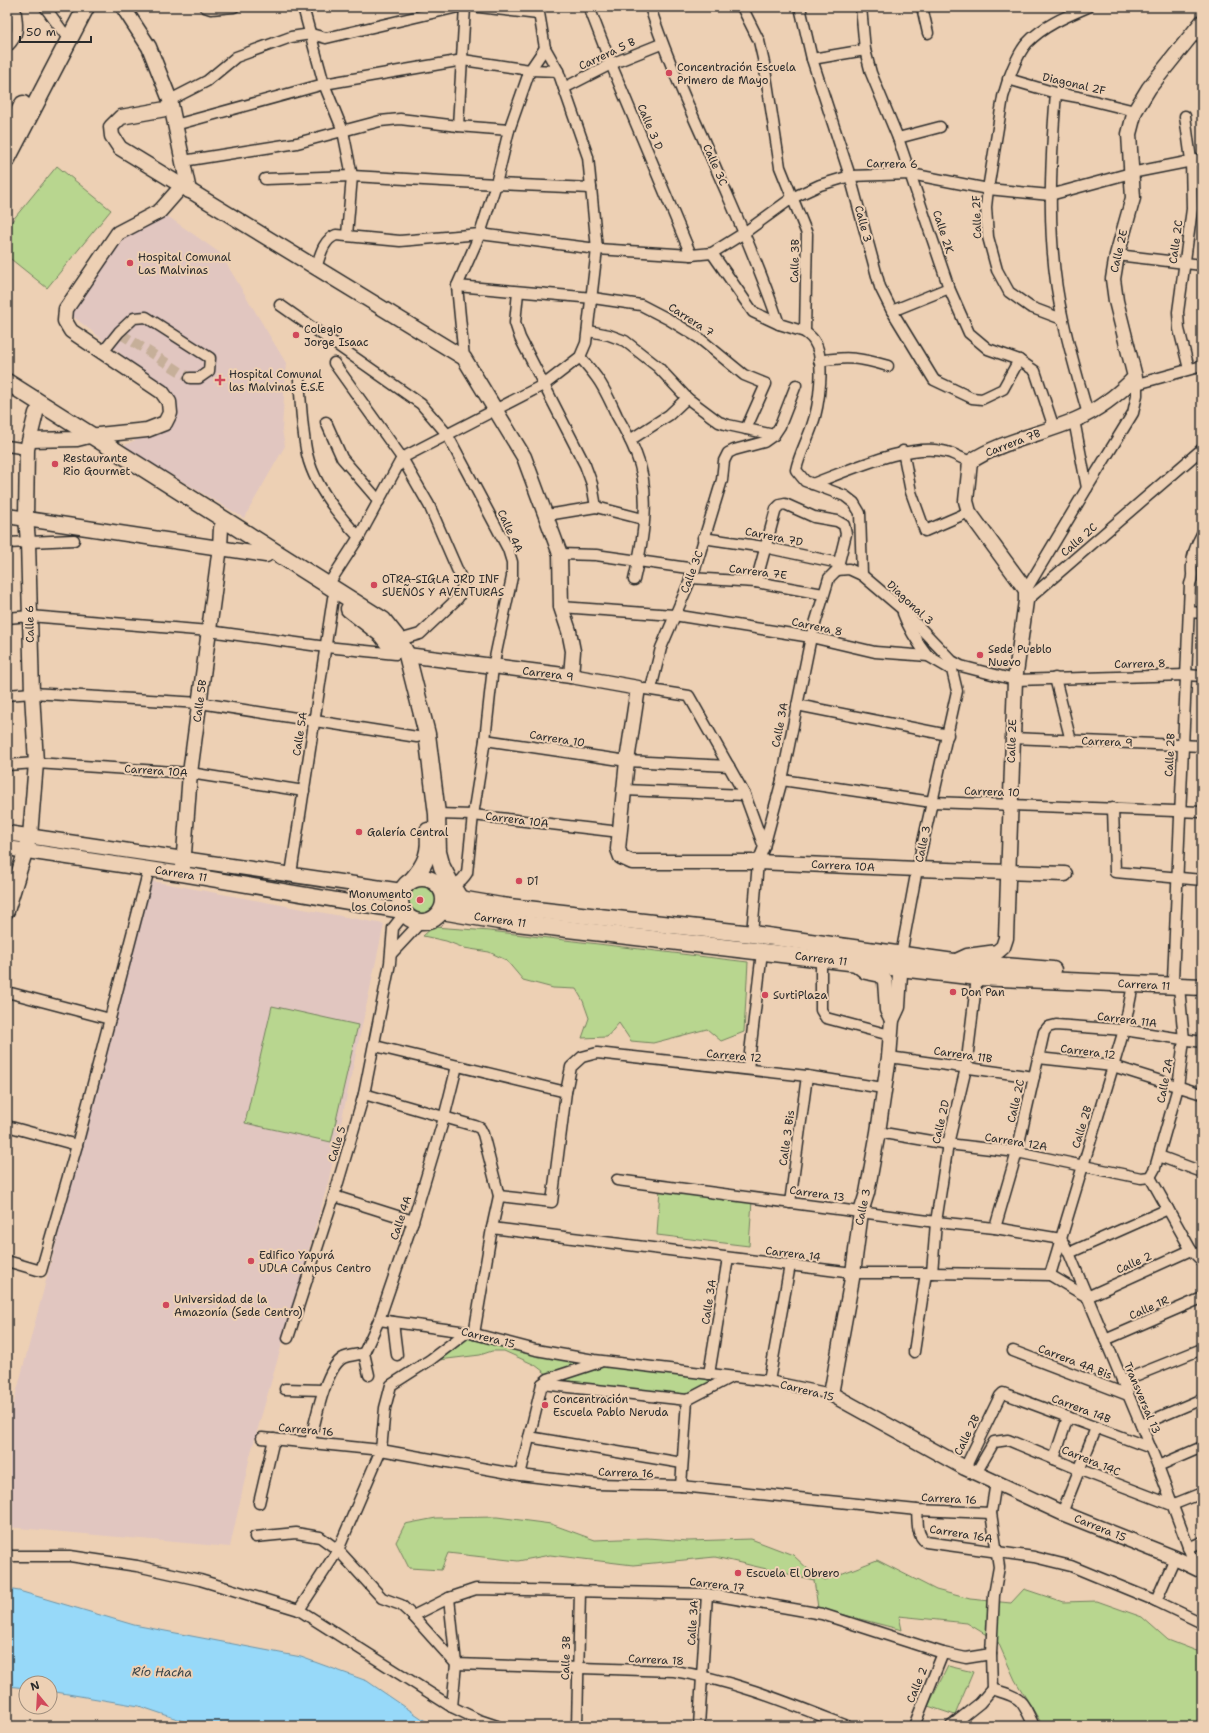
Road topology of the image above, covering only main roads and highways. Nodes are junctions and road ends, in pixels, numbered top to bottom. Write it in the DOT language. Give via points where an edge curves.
graph roads {
  1 [pos="74,7"];
  2 [pos="86,7"];
  3 [pos="7,134"];
  4 [pos="7,159"];
  5 [pos="7,382"];
  6 [pos="7,394"];
  7 [pos="83,437"];
  8 [pos="331,591"];
  9 [pos="401,650"];
  10 [pos="407,885"];
  11 [pos="448,897"];
  12 [pos="821,952"];
  13 [pos="900,962"];
  14 [pos="953,968"];
  15 [pos="1202,980"];
  16 [pos="1176,983"];
  17 [pos="1202,987"];
  1 -- 3 [label="main road"];
  2 -- 4 [label="main road"];
  5 -- 7 [label="main road"];
  6 -- 7 [label="main road" via="36,413"];
  7 -- 8 [label="main road"];
  7 -- 8 [label="main road" via="221,528"];
  8 -- 9 [label="main road"];
  9 -- 10 [label="main road" via="429,836 427,857 423,867"];
  9 -- 11 [label="main road" via="427,734 437,814 438,852"];
  10 -- 11 [label="main road" via="418,878 432,880"];
  10 -- 11 [label="main road" via="400,905 408,918 420,923 437,918"];
  11 -- 12 [label="main road, Carrera 11" via="501,906 752,934"];
  11 -- 12 [label="main road, Carrera 11" via="499,921 762,952"];
  12 -- 13 [label="main road, Carrera 11"];
  12 -- 13 [label="main road, Carrera 11" via="856,964"];
  13 -- 14 [label="main road, Carrera 11"];
  14 -- 16 [label="main road, Carrera 11"];
  14 -- 16 [label="main road, Carrera 11" via="977,977 1133,985"];
  15 -- 16 [label="main road, Carrera 11"];
  16 -- 17 [label="main road, Carrera 11"];
}
